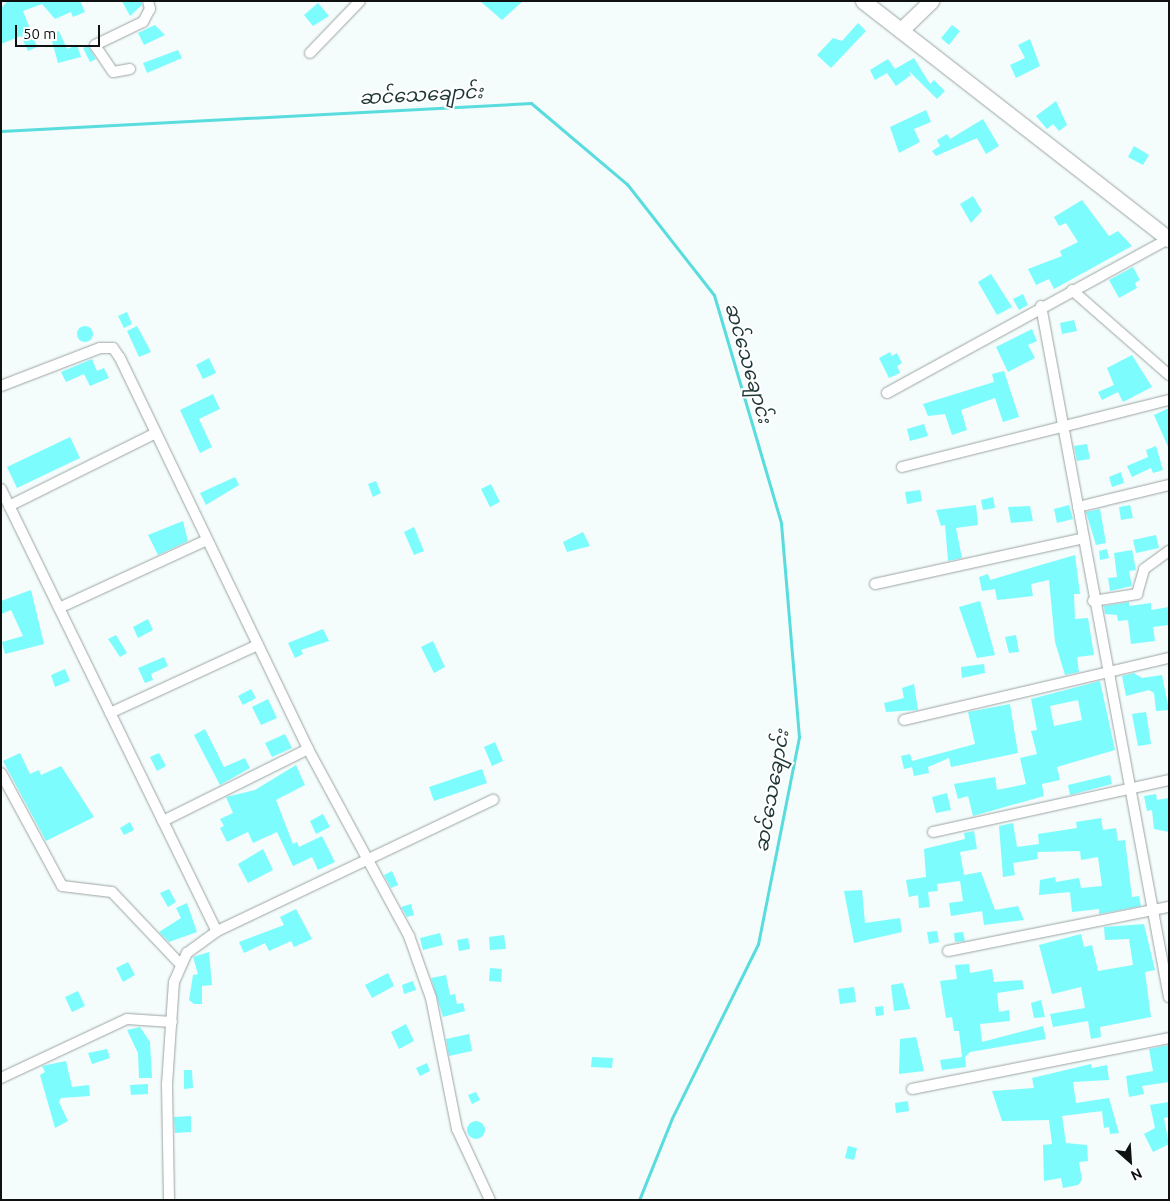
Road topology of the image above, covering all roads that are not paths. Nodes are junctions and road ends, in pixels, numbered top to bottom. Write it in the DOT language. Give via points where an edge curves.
graph roads {
  1 [pos="148,1"];
  2 [pos="360,1"];
  3 [pos="863,1"];
  4 [pos="931,1"];
  5 [pos="901,30"];
  6 [pos="310,52"];
  7 [pos="130,69"];
  8 [pos="1168,239"];
  9 [pos="1072,290"];
  10 [pos="1041,306"];
  11 [pos="1169,375"];
  12 [pos="1,386"];
  13 [pos="887,393"];
  14 [pos="1169,400"];
  15 [pos="1064,429"];
  16 [pos="156,433"];
  17 [pos="902,467"];
  18 [pos="1169,486"];
  19 [pos="1,489"];
  20 [pos="9,506"];
  21 [pos="1078,507"];
  22 [pos="1084,538"];
  23 [pos="207,540"];
  24 [pos="1169,551"];
  25 [pos="874,584"];
  26 [pos="1093,601"];
  27 [pos="59,608"];
  28 [pos="258,645"];
  29 [pos="1169,658"];
  30 [pos="1107,672"];
  31 [pos="110,713"];
  32 [pos="904,720"];
  33 [pos="308,749"];
  34 [pos="1,773"];
  35 [pos="1169,780"];
  36 [pos="1130,787"];
  37 [pos="493,800"];
  38 [pos="163,821"];
  39 [pos="933,832"];
  40 [pos="368,860"];
  41 [pos="1169,907"];
  42 [pos="1156,910"];
  43 [pos="217,932"];
  44 [pos="948,951"];
  45 [pos="180,964"];
  46 [pos="1169,997"];
  47 [pos="172,1022"];
  48 [pos="1169,1038"];
  49 [pos="1,1078"];
  50 [pos="912,1089"];
  51 [pos="169,1200"];
  52 [pos="490,1200"];
  1 -- 7 [label="street" via="150,9 143,22 95,45 113,72"];
  2 -- 6 [label="street"];
  3 -- 5 [label="street"];
  4 -- 5 [label="street"];
  5 -- 8 [label="street"];
  8 -- 9 [label="street"];
  9 -- 10 [label="street"];
  9 -- 11 [label="street"];
  10 -- 13 [label="street"];
  10 -- 15 [label="street"];
  12 -- 16 [label="street" via="62,359 100,348 113,348"];
  14 -- 15 [label="street"];
  15 -- 17 [label="street"];
  15 -- 21 [label="street"];
  16 -- 20 [label="street"];
  16 -- 23 [label="street"];
  18 -- 21 [label="street"];
  19 -- 20 [label="street"];
  20 -- 27 [label="street"];
  21 -- 22 [label="street"];
  22 -- 25 [label="street"];
  22 -- 26 [label="street"];
  23 -- 27 [label="street"];
  23 -- 28 [label="street"];
  24 -- 26 [label="street" via="1144,569 1136,594"];
  26 -- 30 [label="street"];
  27 -- 31 [label="street"];
  28 -- 31 [label="street"];
  28 -- 33 [label="street"];
  29 -- 30 [label="street"];
  30 -- 32 [label="street"];
  30 -- 36 [label="street"];
  31 -- 38 [label="street"];
  33 -- 38 [label="street"];
  33 -- 40 [label="street"];
  34 -- 45 [label="street" via="62,886 112,892"];
  35 -- 36 [label="street"];
  36 -- 39 [label="street"];
  36 -- 42 [label="street"];
  37 -- 40 [label="street"];
  38 -- 43 [label="street"];
  40 -- 43 [label="street"];
  40 -- 52 [label="street" via="417,956 443,1046 457,1129"];
  41 -- 42 [label="street"];
  42 -- 44 [label="street"];
  42 -- 46 [label="street"];
  43 -- 45 [label="street"];
  45 -- 47 [label="street"];
  47 -- 49 [label="street" via="127,1019"];
  47 -- 51 [label="street"];
  48 -- 50 [label="street"];
}
